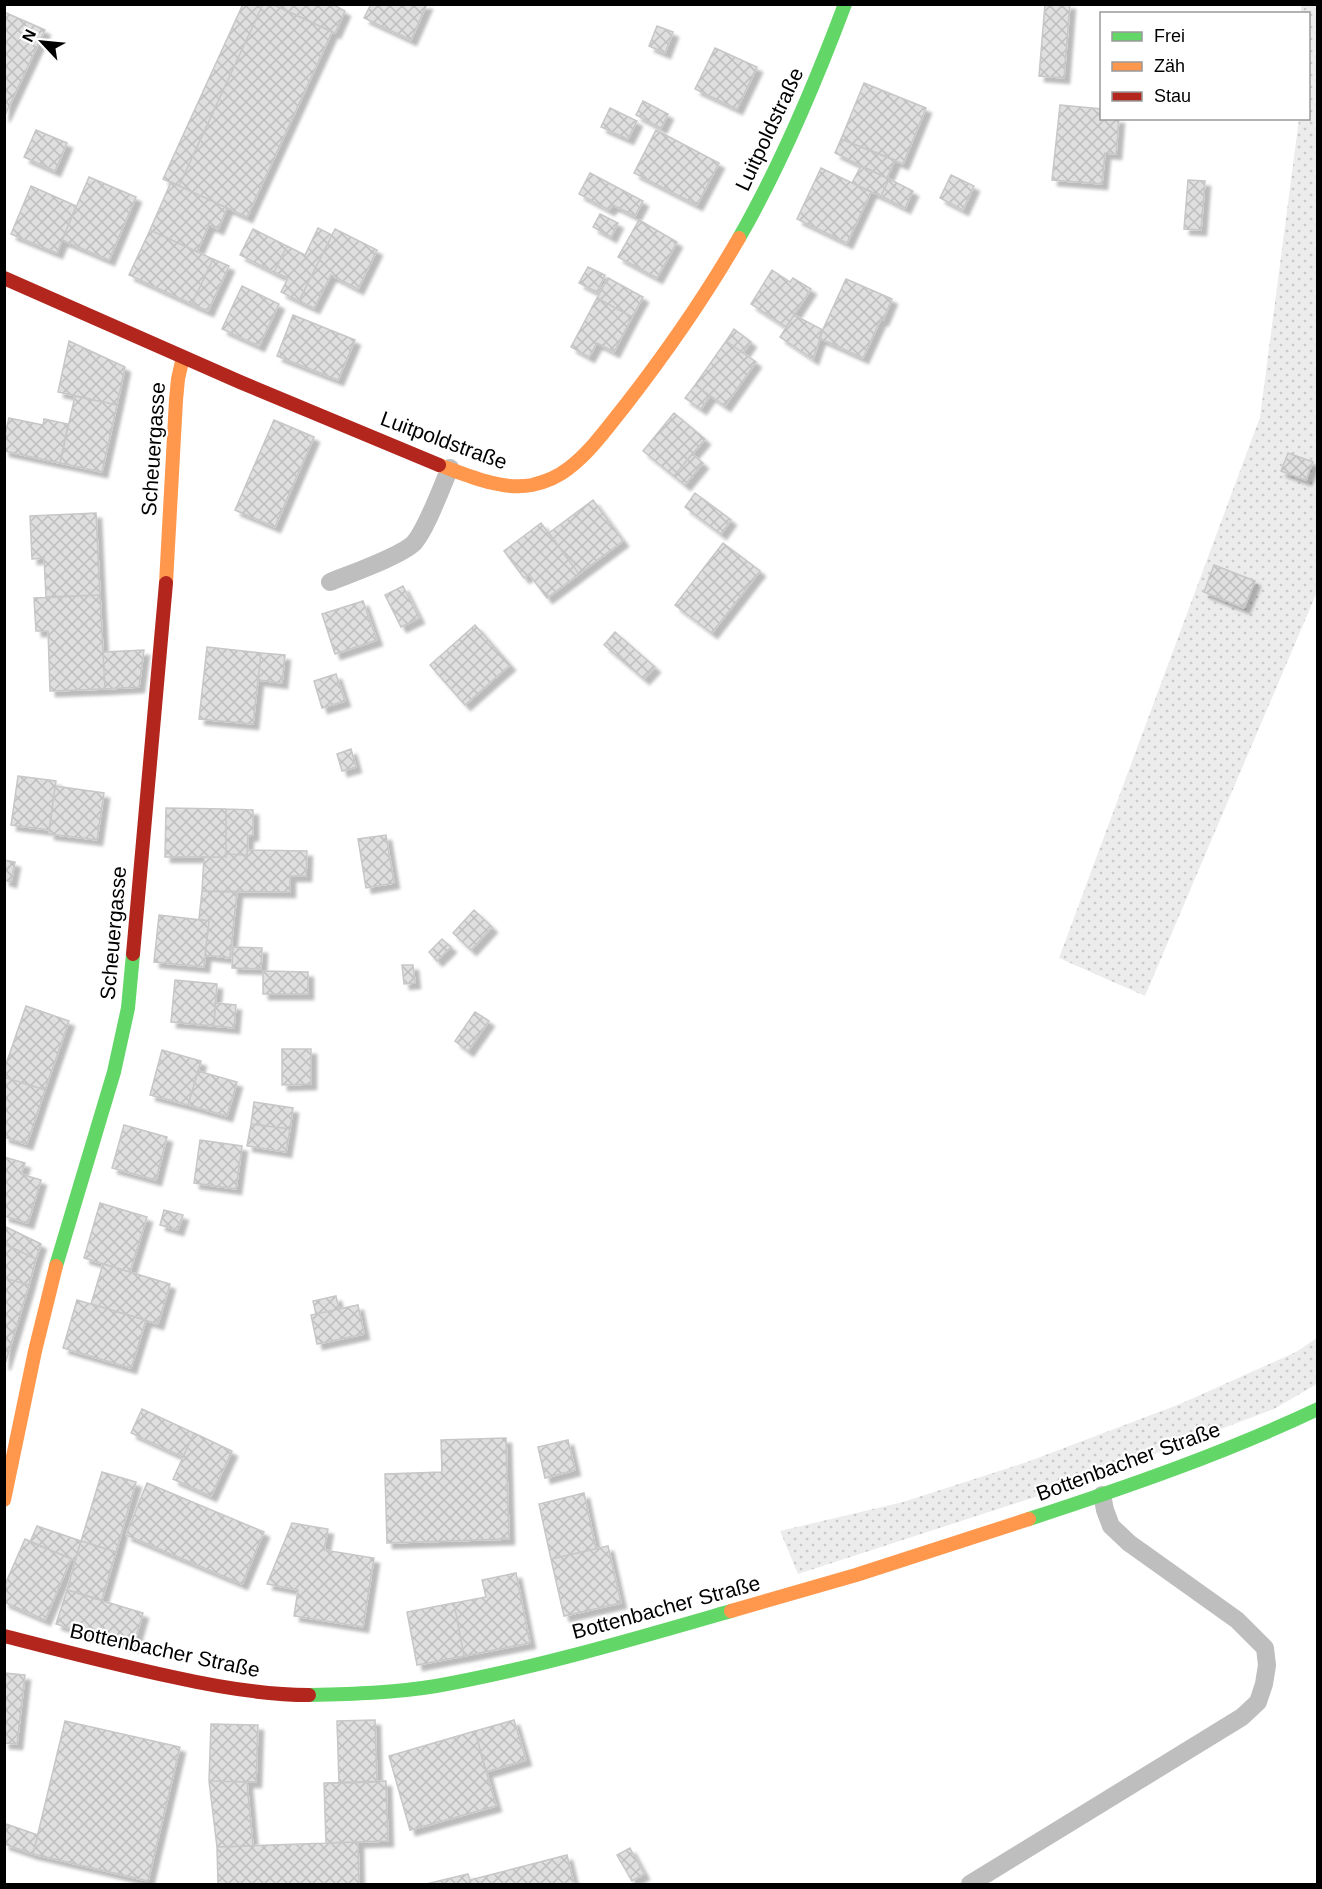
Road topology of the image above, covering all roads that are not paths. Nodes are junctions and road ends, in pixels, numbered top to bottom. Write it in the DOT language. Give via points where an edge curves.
graph roads {
  1 [pos="845,4"];
  2 [pos="4,279"];
  3 [pos="183,357"];
  4 [pos="450,468"];
  5 [pos="330,582"];
  6 [pos="1317,1409"];
  7 [pos="1102,1495"];
  8 [pos="4,1500"];
  9 [pos="4,1636"];
  10 [pos="969,1884"];
  1 -- 4 [label="street, Luitpoldstraße" via="826,57 773,175 716,278 589,452 570,468 528,486 507,486"];
  2 -- 3 [label="street, Luitpoldstraße"];
  3 -- 4 [label="street, Luitpoldstraße"];
  3 -- 8 [label="street, Scheuergasse" via="176,400 164,620 128,1008 109,1089 44,1312"];
  4 -- 5 [label="lane" via="421,534 412,545"];
  6 -- 7 [label="street, Bottenbacher Straße" via="1272,1431"];
  7 -- 9 [label="street, Bottenbacher Straße" via="709,1618 509,1671 434,1686 363,1694 269,1693 148,1672"];
  7 -- 10 [label="lane" via="1111,1526 1129,1543 1237,1620 1265,1648 1267,1665 1258,1702 1242,1717"];
}
